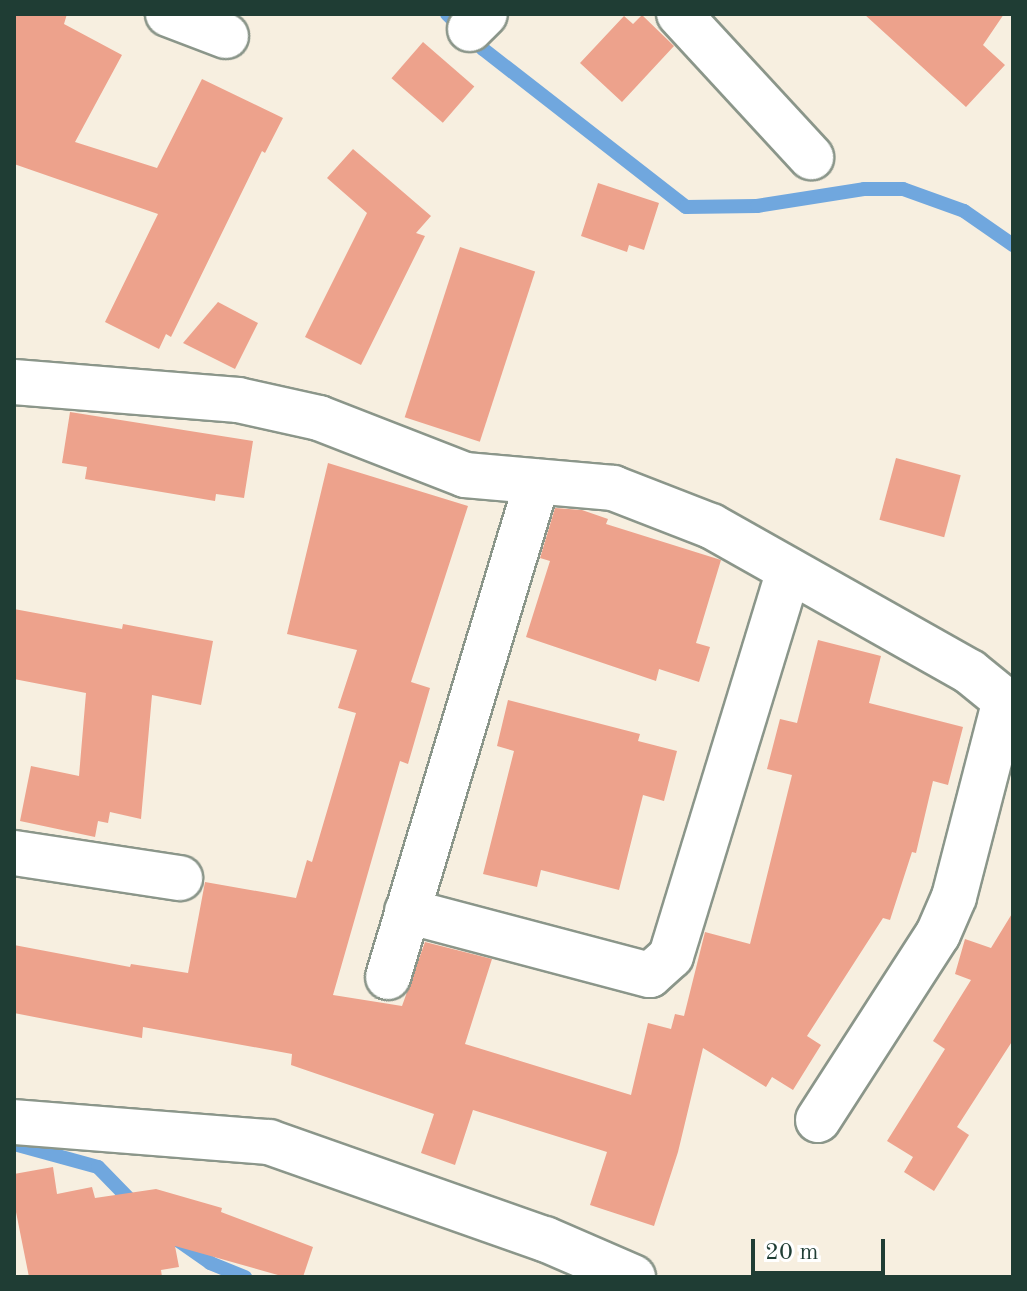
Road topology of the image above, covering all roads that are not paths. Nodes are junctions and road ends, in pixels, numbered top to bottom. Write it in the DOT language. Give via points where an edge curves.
graph roads {
  1 [pos="168,14"];
  2 [pos="679,14"];
  3 [pos="226,36"];
  4 [pos="811,157"];
  5 [pos="14,382"];
  6 [pos="537,482"];
  7 [pos="789,571"];
  8 [pos="1009,703"];
  9 [pos="14,853"];
  10 [pos="180,878"];
  11 [pos="407,911"];
  12 [pos="388,977"];
  13 [pos="818,1120"];
  14 [pos="14,1122"];
  15 [pos="633,1277"];
  1 -- 3 [label="street"];
  2 -- 4 [label="street"];
  5 -- 6 [label="street" via="238,400 319,418 465,475"];
  6 -- 7 [label="street" via="613,488 711,526"];
  6 -- 11 [label="street"];
  7 -- 8 [label="street" via="970,672"];
  7 -- 11 [label="street" via="671,956 650,975"];
  8 -- 13 [label="street" via="954,897 938,934"];
  9 -- 10 [label="street"];
  11 -- 12 [label="street"];
  14 -- 15 [label="street" via="269,1142 545,1239"];
}
